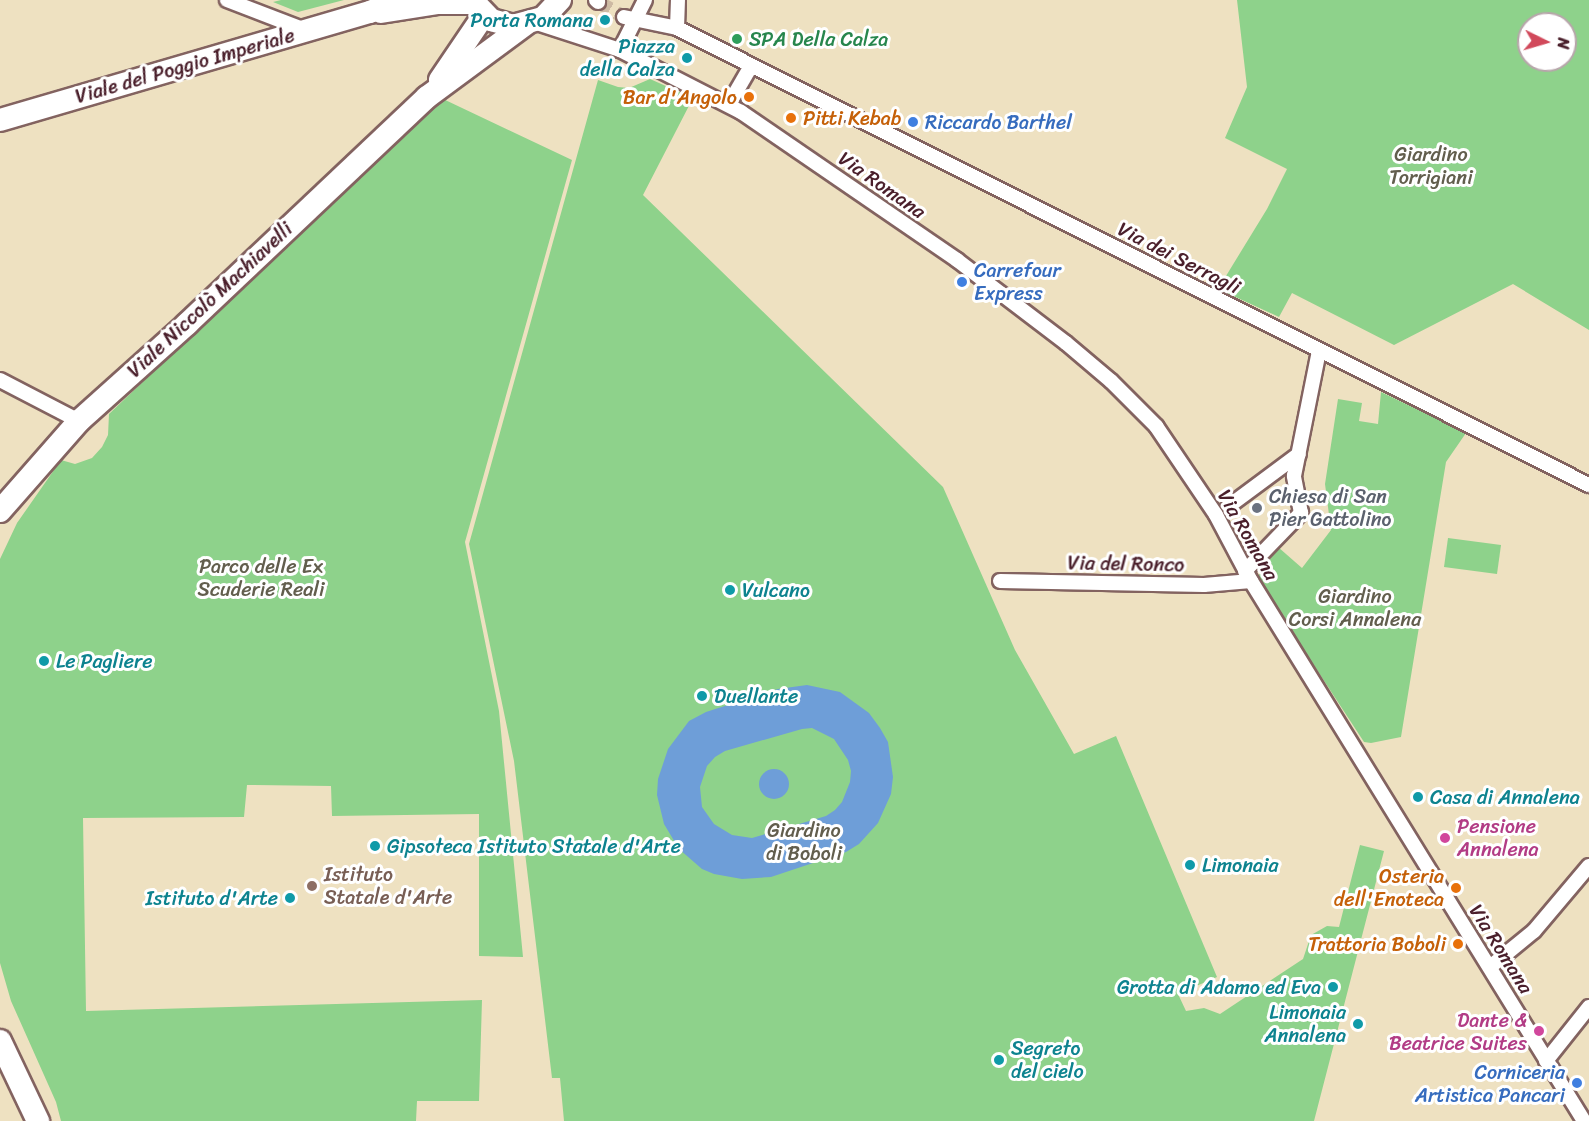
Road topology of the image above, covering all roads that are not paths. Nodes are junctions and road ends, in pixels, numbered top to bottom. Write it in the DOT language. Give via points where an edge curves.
graph roads {
  1 [pos="227,0"];
  2 [pos="397,0"];
  3 [pos="560,0"];
  4 [pos="645,0"];
  5 [pos="678,0"];
  6 [pos="477,6"];
  7 [pos="370,12"];
  8 [pos="629,19"];
  9 [pos="530,23"];
  10 [pos="677,28"];
  11 [pos="307,31"];
  12 [pos="620,50"];
  13 [pos="751,66"];
  14 [pos="427,97"];
  15 [pos="729,104"];
  16 [pos="0,120"];
  17 [pos="1319,351"];
  18 [pos="0,380"];
  19 [pos="79,421"];
  20 [pos="1299,454"];
  21 [pos="1589,485"];
  22 [pos="1229,506"];
  23 [pos="0,511"];
  24 [pos="1248,576"];
  25 [pos="1000,581"];
  26 [pos="1589,866"];
  27 [pos="1490,967"];
  28 [pos="1587,1014"];
  29 [pos="0,1041"];
  30 [pos="1546,1061"];
  31 [pos="38,1121"];
  32 [pos="1584,1121"];
  1 -- 11 [label="street"];
  2 -- 7 [label="main road, Viale del Poggio Imperiale"];
  3 -- 9 [label="main road, Viale Niccolò Machiavelli" via="548,15"];
  4 -- 8 [label="street"];
  5 -- 10 [label="street"];
  6 -- 7 [label="main road, Viale del Poggio Imperiale" via="450,2"];
  6 -- 9 [label="main road, Viale del Poggio Imperiale" via="502,24"];
  6 -- 14 [label="main road, Viale Niccolò Machiavelli"];
  7 -- 11 [label="main road, Viale del Poggio Imperiale"];
  8 -- 10 [label="street"];
  8 -- 12 [label="street"];
  9 -- 12 [label="street"];
  9 -- 14 [label="main road, Viale Niccolò Machiavelli"];
  10 -- 13 [label="street"];
  11 -- 16 [label="main road, Viale del Poggio Imperiale"];
  12 -- 15 [label="street"];
  13 -- 15 [label="street"];
  13 -- 17 [label="street, Via dei Serragli"];
  14 -- 19 [label="main road, Viale Niccolò Machiavelli"];
  15 -- 24 [label="street, Via Romana" via="957,260 1111,381 1156,426 1178,457 1216,515"];
  17 -- 20 [label="street"];
  17 -- 21 [label="street, Via dei Serragli"];
  18 -- 19 [label="street"];
  19 -- 23 [label="main road, Viale Niccolò Machiavelli"];
  20 -- 22 [label="street"];
  20 -- 24 [label="street" via="1294,485 1301,513"];
  24 -- 25 [label="street, Via del Ronco" via="1204,585"];
  24 -- 27 [label="street, Via Romana"];
  26 -- 27 [label="street" via="1534,931"];
  27 -- 30 [label="street, Via Romana"];
  28 -- 30 [label="street"];
  29 -- 31 [label="main road"];
  30 -- 32 [label="street, Via Romana"];
}
